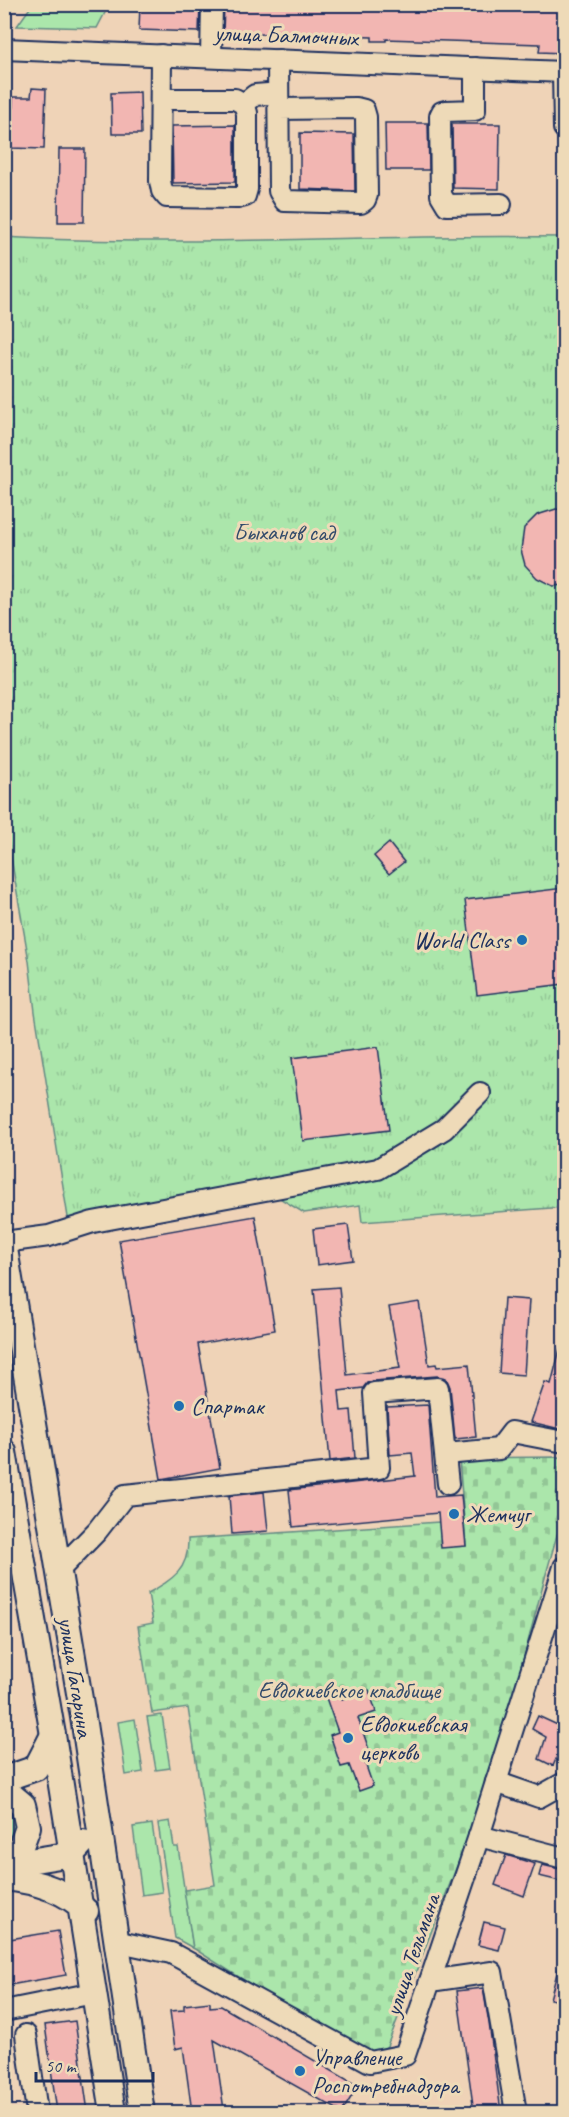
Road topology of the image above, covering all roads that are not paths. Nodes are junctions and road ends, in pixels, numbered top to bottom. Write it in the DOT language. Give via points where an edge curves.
graph roads {
  1 [pos="212,4"];
  2 [pos="4,49"];
  3 [pos="161,55"];
  4 [pos="211,57"];
  5 [pos="278,60"];
  6 [pos="475,68"];
  7 [pos="564,72"];
  8 [pos="161,99"];
  9 [pos="273,100"];
  10 [pos="244,104"];
  11 [pos="564,128"];
  12 [pos="501,204"];
  13 [pos="480,1093"];
  14 [pos="4,1243"];
  15 [pos="564,1442"];
  16 [pos="4,1452"];
  17 [pos="446,1454"];
  18 [pos="448,1484"];
  19 [pos="564,1567"];
  20 [pos="58,1571"];
  21 [pos="53,1735"];
  22 [pos="4,1779"];
  23 [pos="496,1782"];
  24 [pos="564,1783"];
  25 [pos="4,1789"];
  26 [pos="97,1810"];
  27 [pos="479,1836"];
  28 [pos="72,1854"];
  29 [pos="564,1858"];
  30 [pos="4,1863"];
  31 [pos="4,1878"];
  32 [pos="80,1904"];
  33 [pos="115,1941"];
  34 [pos="430,1981"];
  35 [pos="94,1993"];
  36 [pos="4,2011"];
  37 [pos="26,2035"];
  38 [pos="37,2112"];
  39 [pos="113,2112"];
  40 [pos="142,2112"];
  41 [pos="516,2112"];
  1 -- 4 [label="street"];
  2 -- 3 [label="street, улица Балмочных"];
  3 -- 4 [label="street, улица Балмочных"];
  3 -- 8 [label="street"];
  4 -- 5 [label="street, улица Балмочных"];
  5 -- 6 [label="street, улица Балмочных"];
  5 -- 9 [label="street"];
  6 -- 7 [label="street, улица Балмочных"];
  6 -- 12 [label="street" via="476,110 446,111 440,116 441,195 447,205"];
  7 -- 11 [label="street"];
  8 -- 10 [label="street" via="235,99"];
  8 -- 10 [label="street" via="160,181 167,197 245,196"];
  9 -- 9 [label="street" via="279,191 285,201 366,200 364,110"];
  9 -- 10 [label="street" via="255,95"];
  13 -- 14 [label="street" via="444,1129 378,1169 93,1222 49,1236"];
  14 -- 20 [label="main road, улица Гагарина"];
  15 -- 17 [label="street" via="512,1432 500,1449"];
  16 -- 21 [label="main road, улица Гагарина"];
  17 -- 18 [label="street"];
  17 -- 20 [label="street" via="438,1388 374,1393 379,1468 125,1495 98,1531"];
  19 -- 23 [label="street, улица Тельмана"];
  20 -- 26 [label="main road, улица Гагарина"];
  21 -- 22 [label="main road" via="36,1768"];
  21 -- 28 [label="main road, улица Гагарина"];
  23 -- 24 [label="street" via="539,1797"];
  23 -- 27 [label="street, улица Тельмана"];
  25 -- 30 [label="main road" via="23,1804 28,1827 20,1849"];
  26 -- 28 [label="main road" via="87,1837"];
  26 -- 33 [label="main road, улица Гагарина"];
  27 -- 29 [label="street"];
  27 -- 34 [label="street, улица Тельмана"];
  28 -- 30 [label="main road"];
  28 -- 32 [label="main road, улица Гагарина"];
  31 -- 32 [label="main road" via="59,1890"];
  32 -- 33 [label="main road"];
  32 -- 35 [label="main road, улица Гагарина"];
  33 -- 34 [label="street, улица Тельмана" via="171,1953 370,2062 405,2055"];
  33 -- 40 [label="main road, улица Гагарина"];
  34 -- 41 [label="street" via="492,1972"];
  35 -- 36 [label="street"];
  35 -- 39 [label="main road, улица Гагарина"];
  37 -- 38 [label="street"];
}
